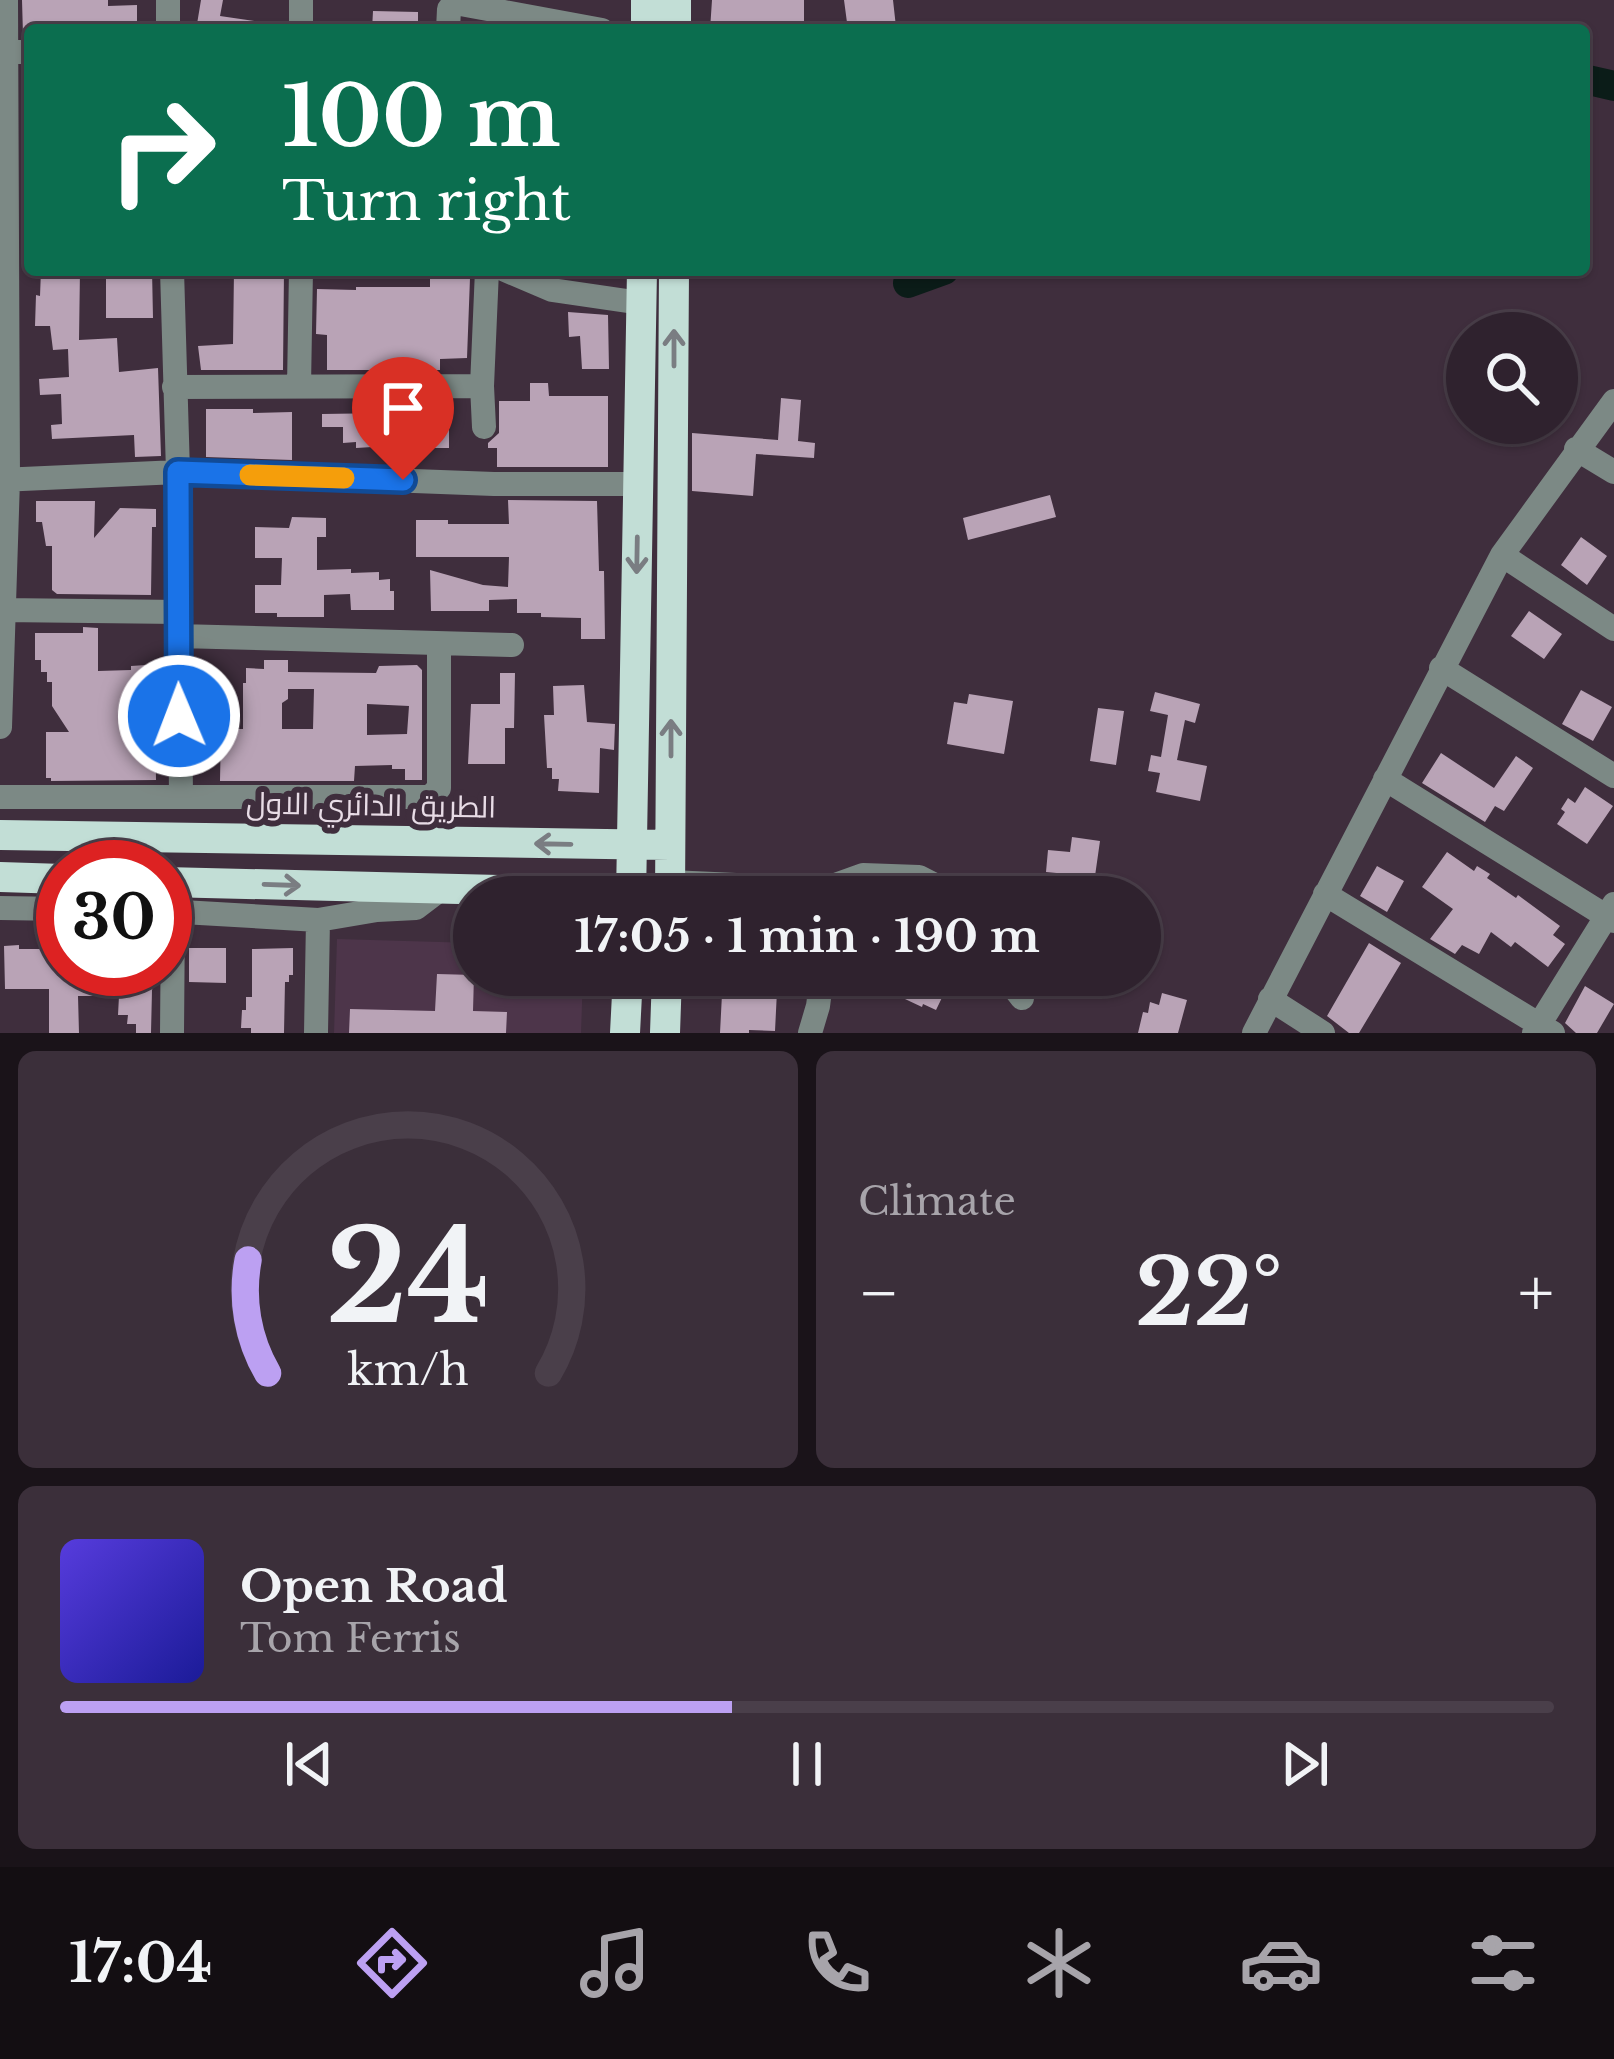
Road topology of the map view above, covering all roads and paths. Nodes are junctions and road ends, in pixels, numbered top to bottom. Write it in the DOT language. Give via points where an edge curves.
graph roads {
  1 [pos="4,5"];
  2 [pos="448,24"];
  3 [pos="539,24"];
  4 [pos="18,52"];
  5 [pos="172,276"];
  6 [pos="301,276"];
  7 [pos="487,276"];
  8 [pos="526,276"];
  9 [pos="642,276"];
  10 [pos="674,276"];
  11 [pos="641,303"];
  12 [pos="299,386"];
  13 [pos="482,386"];
  14 [pos="174,388"];
  15 [pos="1614,400"];
  16 [pos="484,427"];
  17 [pos="1576,449"];
  18 [pos="178,472"];
  19 [pos="1614,472"];
  20 [pos="4,480"];
  21 [pos="638,484"];
  22 [pos="1502,555"];
  23 [pos="2,610"];
  24 [pos="179,624"];
  25 [pos="1614,629"];
  26 [pos="439,645"];
  27 [pos="512,645"];
  28 [pos="1442,668"];
  29 [pos="0,727"];
  30 [pos="1614,776"];
  31 [pos="1385,779"];
  32 [pos="0,797"];
  33 [pos="181,797"];
  34 [pos="0,836"];
  35 [pos="633,845"];
  36 [pos="670,845"];
  37 [pos="644,876"];
  38 [pos="657,876"];
  39 [pos="860,876"];
  40 [pos="891,876"];
  41 [pos="0,877"];
  42 [pos="36,878"];
  43 [pos="441,889"];
  44 [pos="453,890"];
  45 [pos="1325,894"];
  46 [pos="192,900"];
  47 [pos="192,904"];
  48 [pos="0,908"];
  49 [pos="36,909"];
  50 [pos="1612,914"];
  51 [pos="318,920"];
  52 [pos="171,996"];
  53 [pos="627,996"];
  54 [pos="666,996"];
  55 [pos="819,996"];
  56 [pos="1262,1021"];
  57 [pos="1542,1030"];
  58 [pos="172,1033"];
  59 [pos="316,1033"];
  60 [pos="625,1033"];
  61 [pos="665,1033"];
  62 [pos="810,1033"];
  63 [pos="1323,1033"];
  1 -- 4 [label="street"];
  2 -- 3 [label="street" via="454,3"];
  4 -- 20 [label="street"];
  5 -- 14 [label="street"];
  6 -- 12 [label="street"];
  7 -- 13 [label="street"];
  8 -- 11 [label="street" via="552,290"];
  9 -- 11 [label="main road"];
  36 -- 10 [label="main road, one-way"];
  11 -- 21 [label="main road"];
  12 -- 13 [label="street"];
  12 -- 14 [label="street"];
  13 -- 16 [label="street"];
  14 -- 18 [label="street"];
  15 -- 17 [label="street"];
  17 -- 19 [label="street"];
  17 -- 22 [label="street"];
  18 -- 20 [label="street"];
  18 -- 21 [label="street"];
  18 -- 24 [label="street"];
  20 -- 23 [label="street"];
  21 -- 35 [label="main road, one-way"];
  22 -- 25 [label="street"];
  22 -- 28 [label="street"];
  23 -- 24 [label="street"];
  23 -- 29 [label="street"];
  24 -- 26 [label="street"];
  24 -- 33 [label="street"];
  26 -- 27 [label="street"];
  26 -- 33 [label="street" via="434,795"];
  28 -- 30 [label="street"];
  28 -- 31 [label="street"];
  31 -- 45 [label="street"];
  31 -- 50 [label="street"];
  32 -- 33 [label="street"];
  35 -- 34 [label="main road, الطريق الدائري الاول, one-way"];
  35 -- 36 [label="main road, الطريق الدائري الاول"];
  35 -- 37 [label="main road"];
  36 -- 38 [label="main road"];
  39 -- 40 [label="street"];
  41 -- 42 [label="main road"];
  43 -- 44 [label="main road"];
  46 -- 43 [label="main road, one-way"];
  43 -- 51 [label="street" via="416,908"];
  45 -- 56 [label="street"];
  45 -- 57 [label="street"];
  47 -- 51 [label="street"];
  48 -- 49 [label="street"];
  50 -- 57 [label="street"];
  51 -- 59 [label="street"];
  52 -- 58 [label="street"];
  53 -- 60 [label="main road"];
  54 -- 61 [label="main road"];
  55 -- 62 [label="street"];
  56 -- 63 [label="street"];
}
